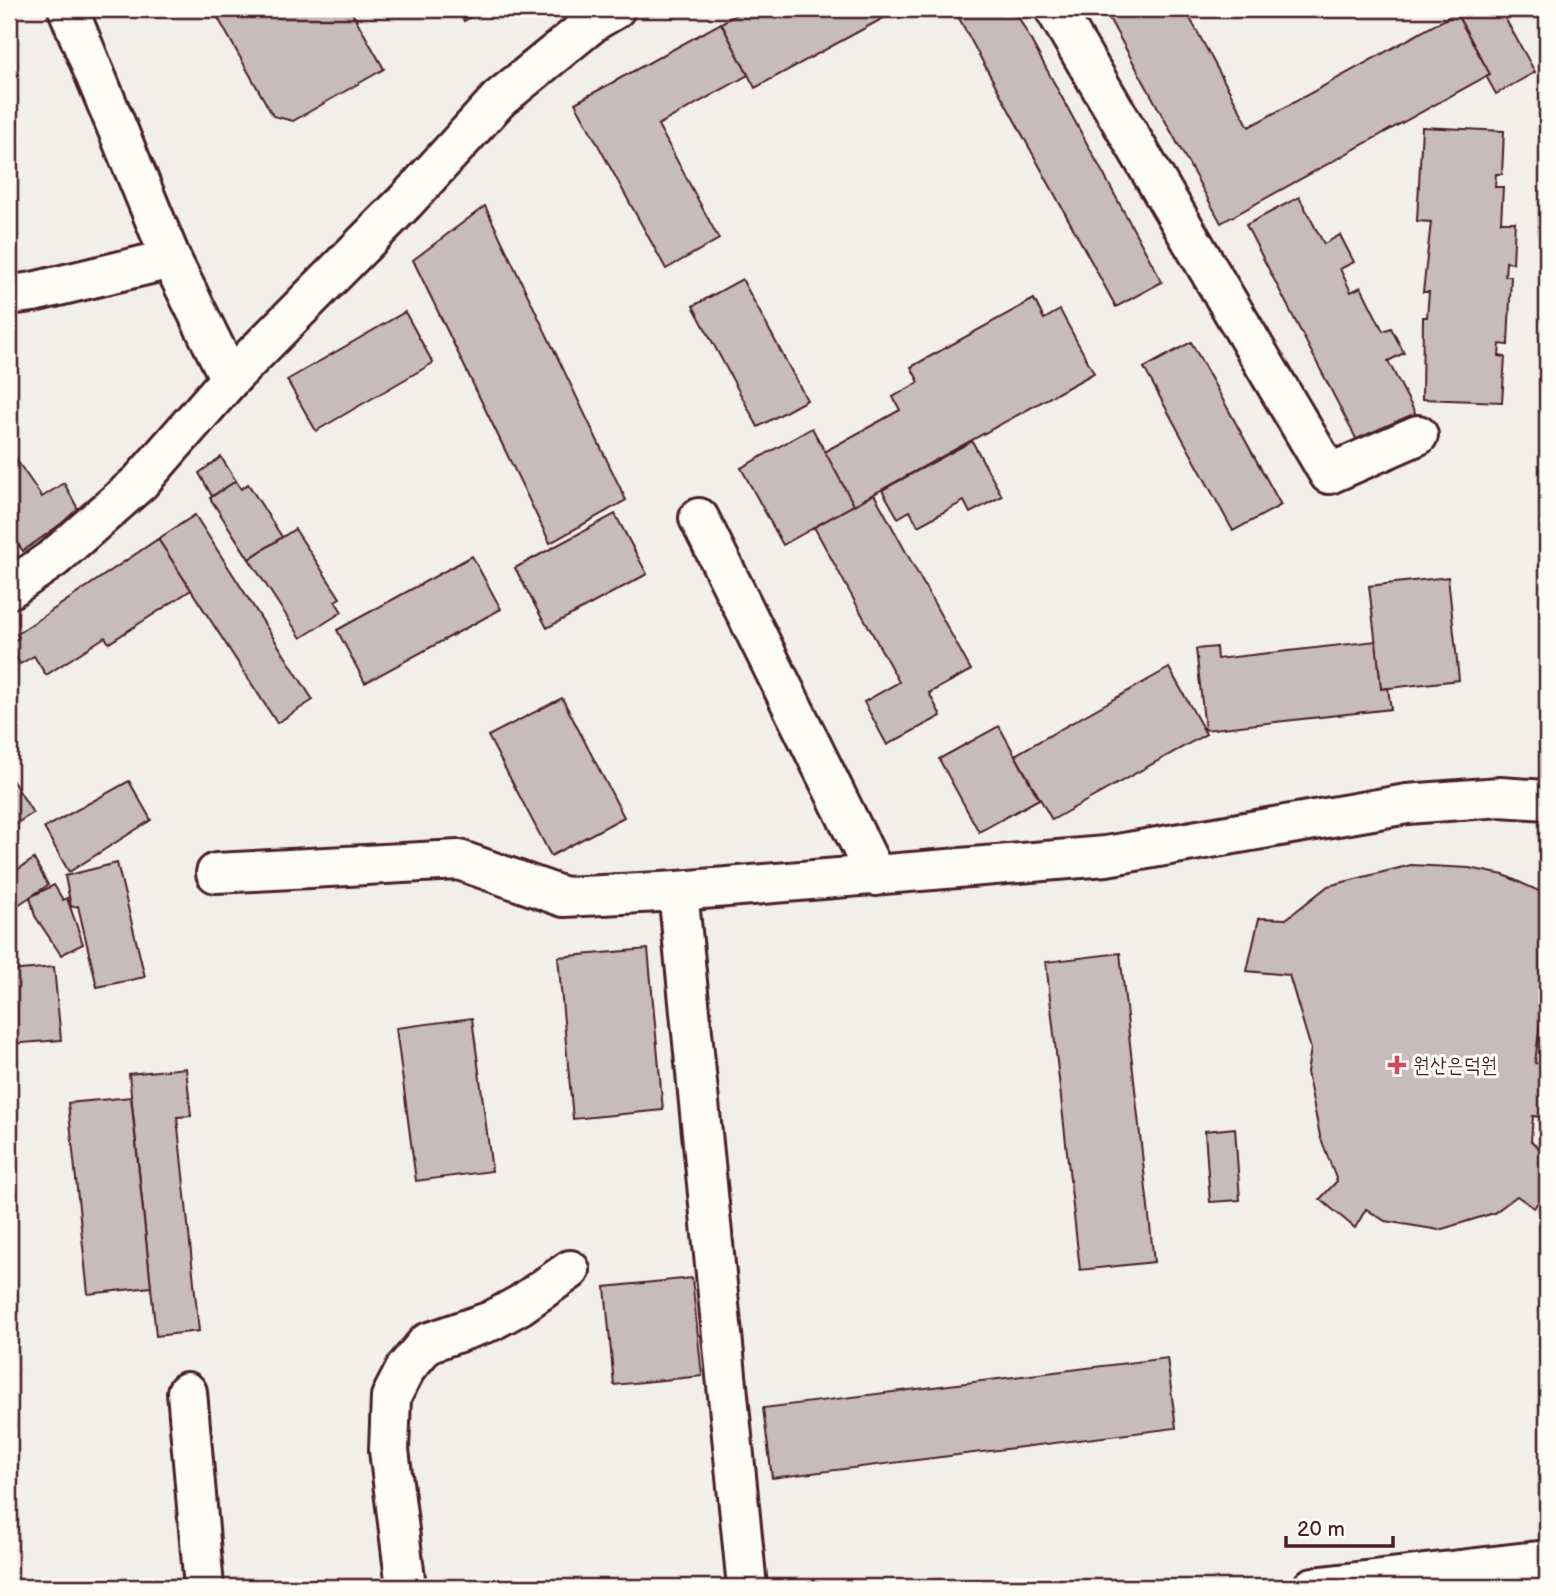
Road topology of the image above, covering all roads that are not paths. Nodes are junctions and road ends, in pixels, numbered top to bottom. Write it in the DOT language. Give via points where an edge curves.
graph roads {
  1 [pos="68,9"];
  2 [pos="615,9"];
  3 [pos="1055,9"];
  4 [pos="171,258"];
  5 [pos="9,295"];
  6 [pos="230,379"];
  7 [pos="1418,435"];
  8 [pos="699,518"];
  9 [pos="9,589"];
  10 [pos="1547,800"];
  11 [pos="216,873"];
  12 [pos="876,876"];
  13 [pos="678,891"];
  14 [pos="570,1270"];
  15 [pos="187,1392"];
  16 [pos="1547,1560"];
  17 [pos="204,1587"];
  18 [pos="407,1587"];
  19 [pos="747,1587"];
  20 [pos="1313,1587"];
  1 -- 4 [label="street"];
  2 -- 6 [label="street" via="499,99 406,201"];
  3 -- 7 [label="street" via="1329,474"];
  4 -- 5 [label="street"];
  4 -- 6 [label="street"];
  6 -- 9 [label="street" via="140,482 54,558"];
  8 -- 12 [label="street"];
  10 -- 12 [label="street" via="1500,797 1407,804 1106,856"];
  11 -- 13 [label="street" via="459,860 564,897"];
  12 -- 13 [label="street"];
  13 -- 19 [label="street"];
  14 -- 18 [label="street" via="491,1321 427,1343 390,1397 389,1450"];
  15 -- 17 [label="street"];
  16 -- 20 [label="street"];
}
